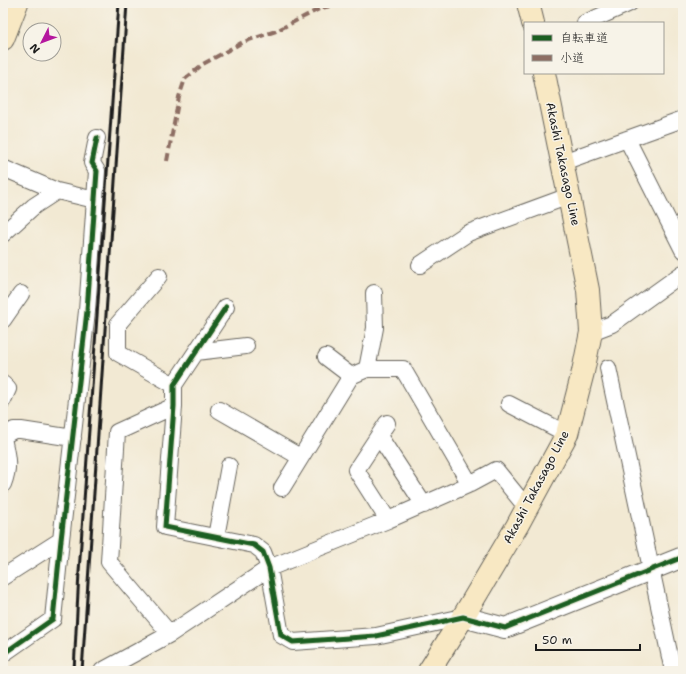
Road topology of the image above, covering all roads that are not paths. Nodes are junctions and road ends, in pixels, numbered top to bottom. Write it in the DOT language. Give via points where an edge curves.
graph roads {
  1 [pos="17,3"];
  2 [pos="528,3"];
  3 [pos="630,3"];
  4 [pos="533,22"];
  5 [pos="587,22"];
  6 [pos="3,39"];
  7 [pos="544,74"];
  8 [pos="683,119"];
  9 [pos="97,138"];
  10 [pos="627,139"];
  11 [pos="562,162"];
  12 [pos="3,168"];
  13 [pos="57,191"];
  14 [pos="569,196"];
  15 [pos="95,200"];
  16 [pos="3,234"];
  17 [pos="683,250"];
  18 [pos="420,265"];
  19 [pos="683,273"];
  20 [pos="159,276"];
  21 [pos="374,293"];
  22 [pos="20,294"];
  23 [pos="226,308"];
  24 [pos="3,320"];
  25 [pos="591,332"];
  26 [pos="246,346"];
  27 [pos="196,352"];
  28 [pos="326,357"];
  29 [pos="608,368"];
  30 [pos="367,369"];
  31 [pos="351,376"];
  32 [pos="3,384"];
  33 [pos="174,385"];
  34 [pos="3,400"];
  35 [pos="509,404"];
  36 [pos="174,406"];
  37 [pos="219,410"];
  38 [pos="567,434"];
  39 [pos="3,437"];
  40 [pos="73,438"];
  41 [pos="300,457"];
  42 [pos="229,466"];
  43 [pos="3,484"];
  44 [pos="470,484"];
  45 [pos="282,488"];
  46 [pos="424,505"];
  47 [pos="527,508"];
  48 [pos="388,520"];
  49 [pos="216,537"];
  50 [pos="61,540"];
  51 [pos="683,557"];
  52 [pos="269,568"];
  53 [pos="651,569"];
  54 [pos="3,577"];
  55 [pos="463,617"];
  56 [pos="170,634"];
  57 [pos="3,654"];
  58 [pos="102,671"];
  59 [pos="429,671"];
  60 [pos="673,671"];
  1 -- 6 [label="main road"];
  2 -- 4 [label="main road"];
  3 -- 5 [label="street"];
  7 -- 11 [label="main road, Akashi Takasago Line"];
  8 -- 10 [label="street"];
  9 -- 15 [label="street" via="92,163 97,171"];
  10 -- 11 [label="street"];
  10 -- 17 [label="street"];
  11 -- 14 [label="main road, Akashi Takasago Line"];
  12 -- 13 [label="street"];
  13 -- 15 [label="street"];
  13 -- 16 [label="street" via="34,206"];
  14 -- 18 [label="street" via="468,233"];
  14 -- 25 [label="main road, Akashi Takasago Line" via="588,290"];
  15 -- 40 [label="street" via="87,311"];
  19 -- 25 [label="street" via="612,324"];
  20 -- 33 [label="street" via="118,324 118,353"];
  21 -- 30 [label="street" via="375,328"];
  22 -- 24 [label="street"];
  23 -- 27 [label="street"];
  25 -- 38 [label="main road, Akashi Takasago Line"];
  26 -- 27 [label="street"];
  27 -- 33 [label="street"];
  28 -- 31 [label="street"];
  29 -- 53 [label="street"];
  30 -- 31 [label="street"];
  30 -- 44 [label="street" via="403,369"];
  31 -- 41 [label="street"];
  32 -- 34 [label="street" via="8,389"];
  33 -- 36 [label="street"];
  35 -- 38 [label="street"];
  36 -- 49 [label="street" via="165,527"];
  36 -- 56 [label="street" via="117,432 109,562"];
  37 -- 41 [label="street"];
  38 -- 47 [label="main road, Akashi Takasago Line"];
  39 -- 40 [label="street" via="14,430 21,430"];
  39 -- 43 [label="street" via="8,472"];
  40 -- 50 [label="street"];
  41 -- 45 [label="street"];
  42 -- 49 [label="street"];
  44 -- 46 [label="street"];
  44 -- 47 [label="street" via="496,470"];
  46 -- 48 [label="street"];
  46 -- 48 [label="street" via="383,429 356,470"];
  47 -- 55 [label="main road, Akashi Takasago Line"];
  48 -- 52 [label="street"];
  49 -- 52 [label="street" via="254,545 263,552"];
  50 -- 54 [label="street"];
  50 -- 57 [label="street" via="53,619"];
  51 -- 53 [label="street"];
  52 -- 55 [label="street" via="281,635 293,642 376,636"];
  52 -- 56 [label="street"];
  53 -- 55 [label="street" via="505,628"];
  53 -- 60 [label="street"];
  55 -- 59 [label="main road, Akashi Takasago Line"];
  56 -- 58 [label="street"];
}
